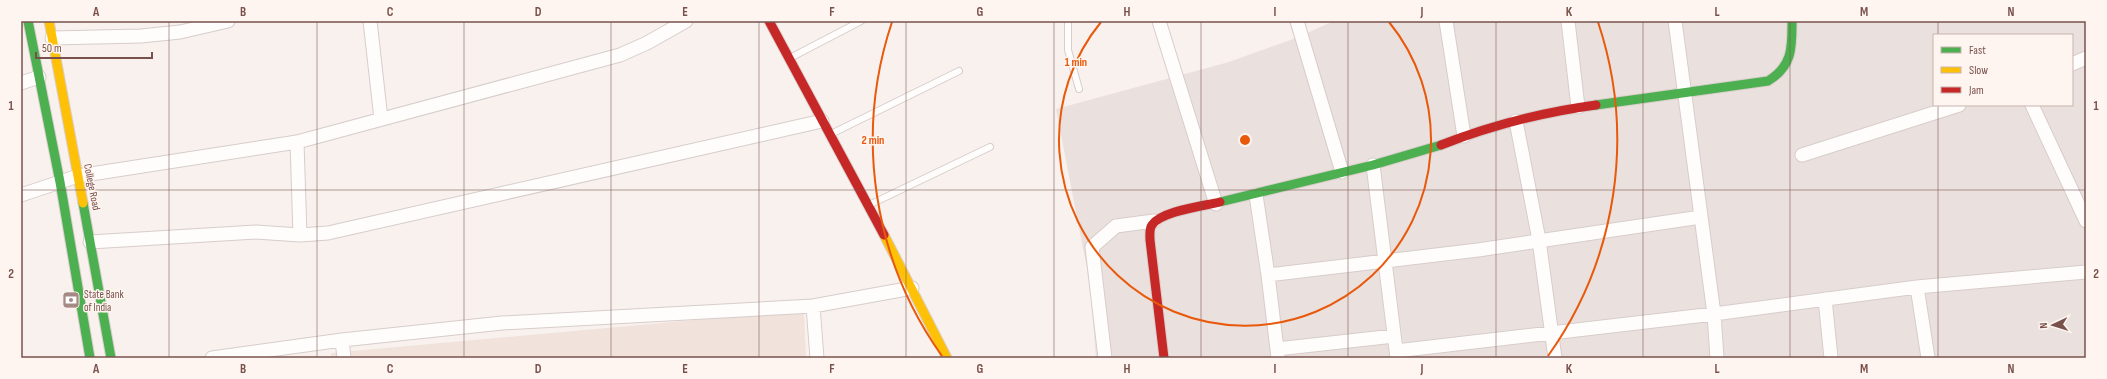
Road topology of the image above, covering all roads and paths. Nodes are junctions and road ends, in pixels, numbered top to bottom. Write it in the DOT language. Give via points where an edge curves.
graph roads {
  1 [pos="28,21"];
  2 [pos="49,21"];
  3 [pos="228,21"];
  4 [pos="370,21"];
  5 [pos="686,21"];
  6 [pos="768,21"];
  7 [pos="861,21"];
  8 [pos="1068,21"];
  9 [pos="1159,21"];
  10 [pos="1297,21"];
  11 [pos="1446,21"];
  12 [pos="1568,21"];
  13 [pos="1675,21"];
  14 [pos="1792,21"];
  15 [pos="52,38"];
  16 [pos="2086,58"];
  17 [pos="789,59"];
  18 [pos="2073,64"];
  19 [pos="959,71"];
  20 [pos="39,77"];
  21 [pos="21,84"];
  22 [pos="1079,89"];
  23 [pos="1684,92"];
  24 [pos="1956,106"];
  25 [pos="2032,106"];
  26 [pos="1578,107"];
  27 [pos="381,119"];
  28 [pos="822,121"];
  29 [pos="1516,121"];
  30 [pos="830,134"];
  31 [pos="1464,136"];
  32 [pos="297,142"];
  33 [pos="990,148"];
  34 [pos="1802,154"];
  35 [pos="1373,165"];
  36 [pos="1342,172"];
  37 [pos="78,176"];
  38 [pos="60,182"];
  39 [pos="21,194"];
  40 [pos="1256,194"];
  41 [pos="1216,204"];
  42 [pos="868,206"];
  43 [pos="1701,217"];
  44 [pos="1154,221"];
  45 [pos="2086,221"];
  46 [pos="300,235"];
  47 [pos="1539,240"];
  48 [pos="90,242"];
  49 [pos="1385,261"];
  50 [pos="2086,272"];
  51 [pos="1268,275"];
  52 [pos="1917,287"];
  53 [pos="912,288"];
  54 [pos="1825,300"];
  55 [pos="813,306"];
  56 [pos="1714,314"];
  57 [pos="815,333"];
  58 [pos="1552,334"];
  59 [pos="1394,336"];
  60 [pos="342,340"];
  61 [pos="1277,354"];
  62 [pos="1396,354"];
  63 [pos="90,358"];
  64 [pos="111,358"];
  65 [pos="212,358"];
  66 [pos="344,358"];
  67 [pos="816,358"];
  68 [pos="826,358"];
  69 [pos="947,358"];
  70 [pos="1105,358"];
  71 [pos="1164,358"];
  72 [pos="1555,358"];
  73 [pos="1717,358"];
  74 [pos="1831,358"];
  75 [pos="1928,358"];
  1 -- 20 [label="street"];
  2 -- 15 [label="street, College Road"];
  3 -- 15 [label="street" via="180,32 141,36"];
  4 -- 27 [label="street"];
  5 -- 27 [label="street" via="620,55"];
  6 -- 17 [label="street"];
  7 -- 17 [label="lane"];
  8 -- 22 [label="lane" via="1068,50"];
  9 -- 41 [label="street"];
  10 -- 36 [label="street"];
  11 -- 31 [label="street"];
  12 -- 26 [label="street"];
  13 -- 23 [label="street"];
  14 -- 23 [label="street" via="1788,64 1779,76 1768,81"];
  15 -- 37 [label="street, College Road"];
  16 -- 18 [label="street"];
  17 -- 28 [label="street"];
  19 -- 30 [label="lane"];
  20 -- 21 [label="street"];
  20 -- 38 [label="street"];
  23 -- 26 [label="street"];
  23 -- 43 [label="street"];
  24 -- 34 [label="street"];
  25 -- 45 [label="street"];
  26 -- 29 [label="street"];
  27 -- 32 [label="street"];
  28 -- 30 [label="street"];
  28 -- 46 [label="street" via="328,233"];
  29 -- 31 [label="street"];
  29 -- 47 [label="street"];
  30 -- 42 [label="street"];
  31 -- 35 [label="street"];
  32 -- 37 [label="street"];
  32 -- 46 [label="street"];
  33 -- 42 [label="lane"];
  35 -- 36 [label="street"];
  35 -- 49 [label="street"];
  36 -- 40 [label="street"];
  37 -- 38 [label="street"];
  37 -- 48 [label="street, College Road"];
  38 -- 39 [label="street"];
  38 -- 63 [label="street"];
  40 -- 41 [label="street"];
  40 -- 51 [label="street"];
  41 -- 44 [label="street" via="1165,215"];
  42 -- 53 [label="street"];
  43 -- 47 [label="street"];
  43 -- 56 [label="street"];
  44 -- 70 [label="street" via="1116,226 1092,247"];
  44 -- 71 [label="street" via="1149,231"];
  46 -- 48 [label="street" via="256,232"];
  47 -- 49 [label="street"];
  47 -- 58 [label="street"];
  48 -- 64 [label="street, College Road"];
  49 -- 51 [label="street"];
  49 -- 59 [label="street"];
  50 -- 52 [label="street"];
  51 -- 61 [label="street"];
  52 -- 54 [label="street"];
  52 -- 75 [label="street"];
  53 -- 55 [label="street"];
  53 -- 69 [label="street"];
  54 -- 56 [label="street"];
  54 -- 74 [label="street"];
  55 -- 57 [label="street"];
  55 -- 60 [label="street" via="502,323"];
  56 -- 58 [label="street"];
  56 -- 73 [label="street"];
  57 -- 67 [label="street"];
  57 -- 68 [label="street"];
  58 -- 62 [label="street"];
  58 -- 72 [label="street"];
  59 -- 61 [label="street"];
  59 -- 62 [label="street"];
  60 -- 65 [label="street"];
  60 -- 66 [label="street"];
}
